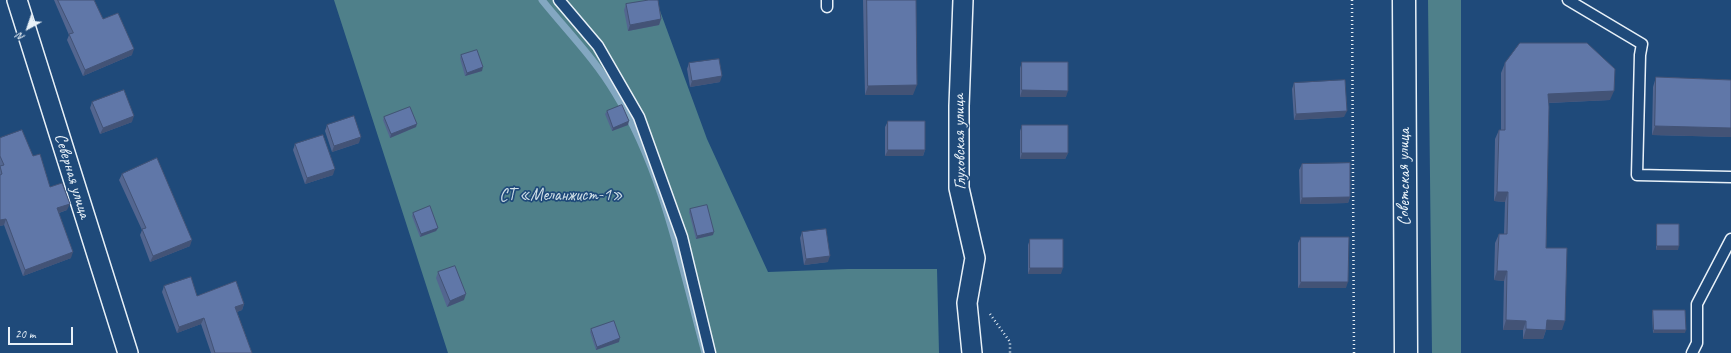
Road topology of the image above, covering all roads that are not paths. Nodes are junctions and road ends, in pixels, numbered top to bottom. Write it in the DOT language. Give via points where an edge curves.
graph roads {
  1 [pos="17,0"];
  2 [pos="558,0"];
  3 [pos="963,0"];
  4 [pos="1404,0"];
  5 [pos="1568,0"];
  6 [pos="1731,177"];
  7 [pos="1731,239"];
  8 [pos="128,353"];
  9 [pos="710,353"];
  10 [pos="972,353"];
  11 [pos="1406,353"];
  12 [pos="1692,353"];
  1 -- 8 [label="street, Северная улица"];
  2 -- 9 [label="lane" via="598,46 639,117 682,236"];
  3 -- 10 [label="street, Глуховская улица" via="959,188 975,258 967,303"];
  4 -- 11 [label="main road, Советская улица"];
  5 -- 6 [label="lane" via="1642,44 1637,174"];
  7 -- 12 [label="lane" via="1697,304 1697,343"];
}
